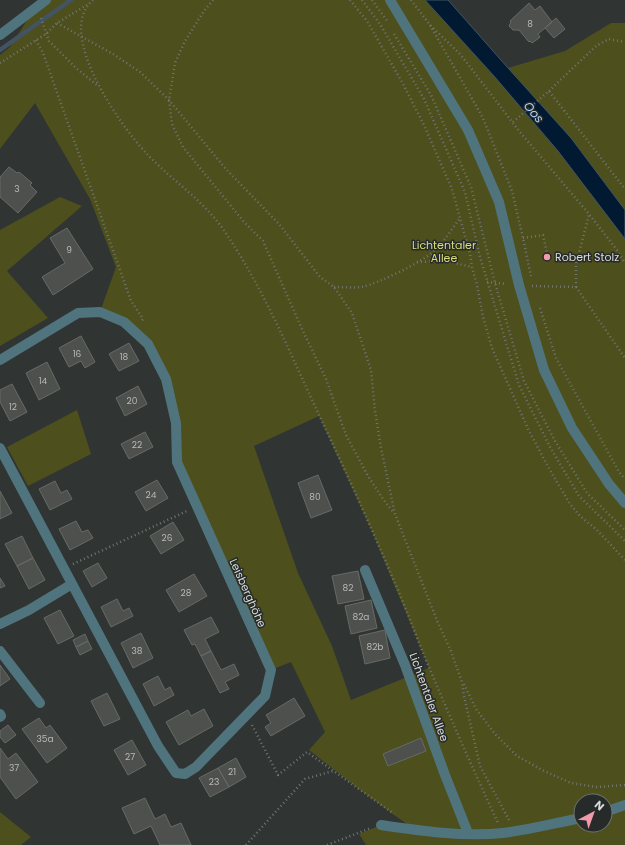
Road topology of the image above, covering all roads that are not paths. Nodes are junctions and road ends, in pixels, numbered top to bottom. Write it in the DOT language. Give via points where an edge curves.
graph roads {
  1 [pos="46,0"];
  2 [pos="390,0"];
  3 [pos="0,35"];
  4 [pos="0,360"];
  5 [pos="0,448"];
  6 [pos="625,503"];
  7 [pos="365,570"];
  8 [pos="72,584"];
  9 [pos="0,624"];
  10 [pos="0,651"];
  11 [pos="40,703"];
  12 [pos="625,805"];
  13 [pos="613,809"];
  14 [pos="573,820"];
  15 [pos="381,825"];
  16 [pos="468,833"];
  1 -- 3 [label="street"];
  2 -- 6 [label="street" via="468,130 499,202 519,285 544,370 572,428 609,484"];
  4 -- 8 [label="street, Leisberghöhe" via="78,313 100,312 124,322 148,344 166,380 176,422 177,462 270,670 265,696 196,766 175,777"];
  5 -- 8 [label="street, Leisberghöhe"];
  7 -- 16 [label="street, Lichtentaler Allee" via="405,665"];
  8 -- 9 [label="street"];
  10 -- 11 [label="street"];
  12 -- 13 [label="street"];
  14 -- 16 [label="street" via="502,833"];
  15 -- 16 [label="street"];
}
